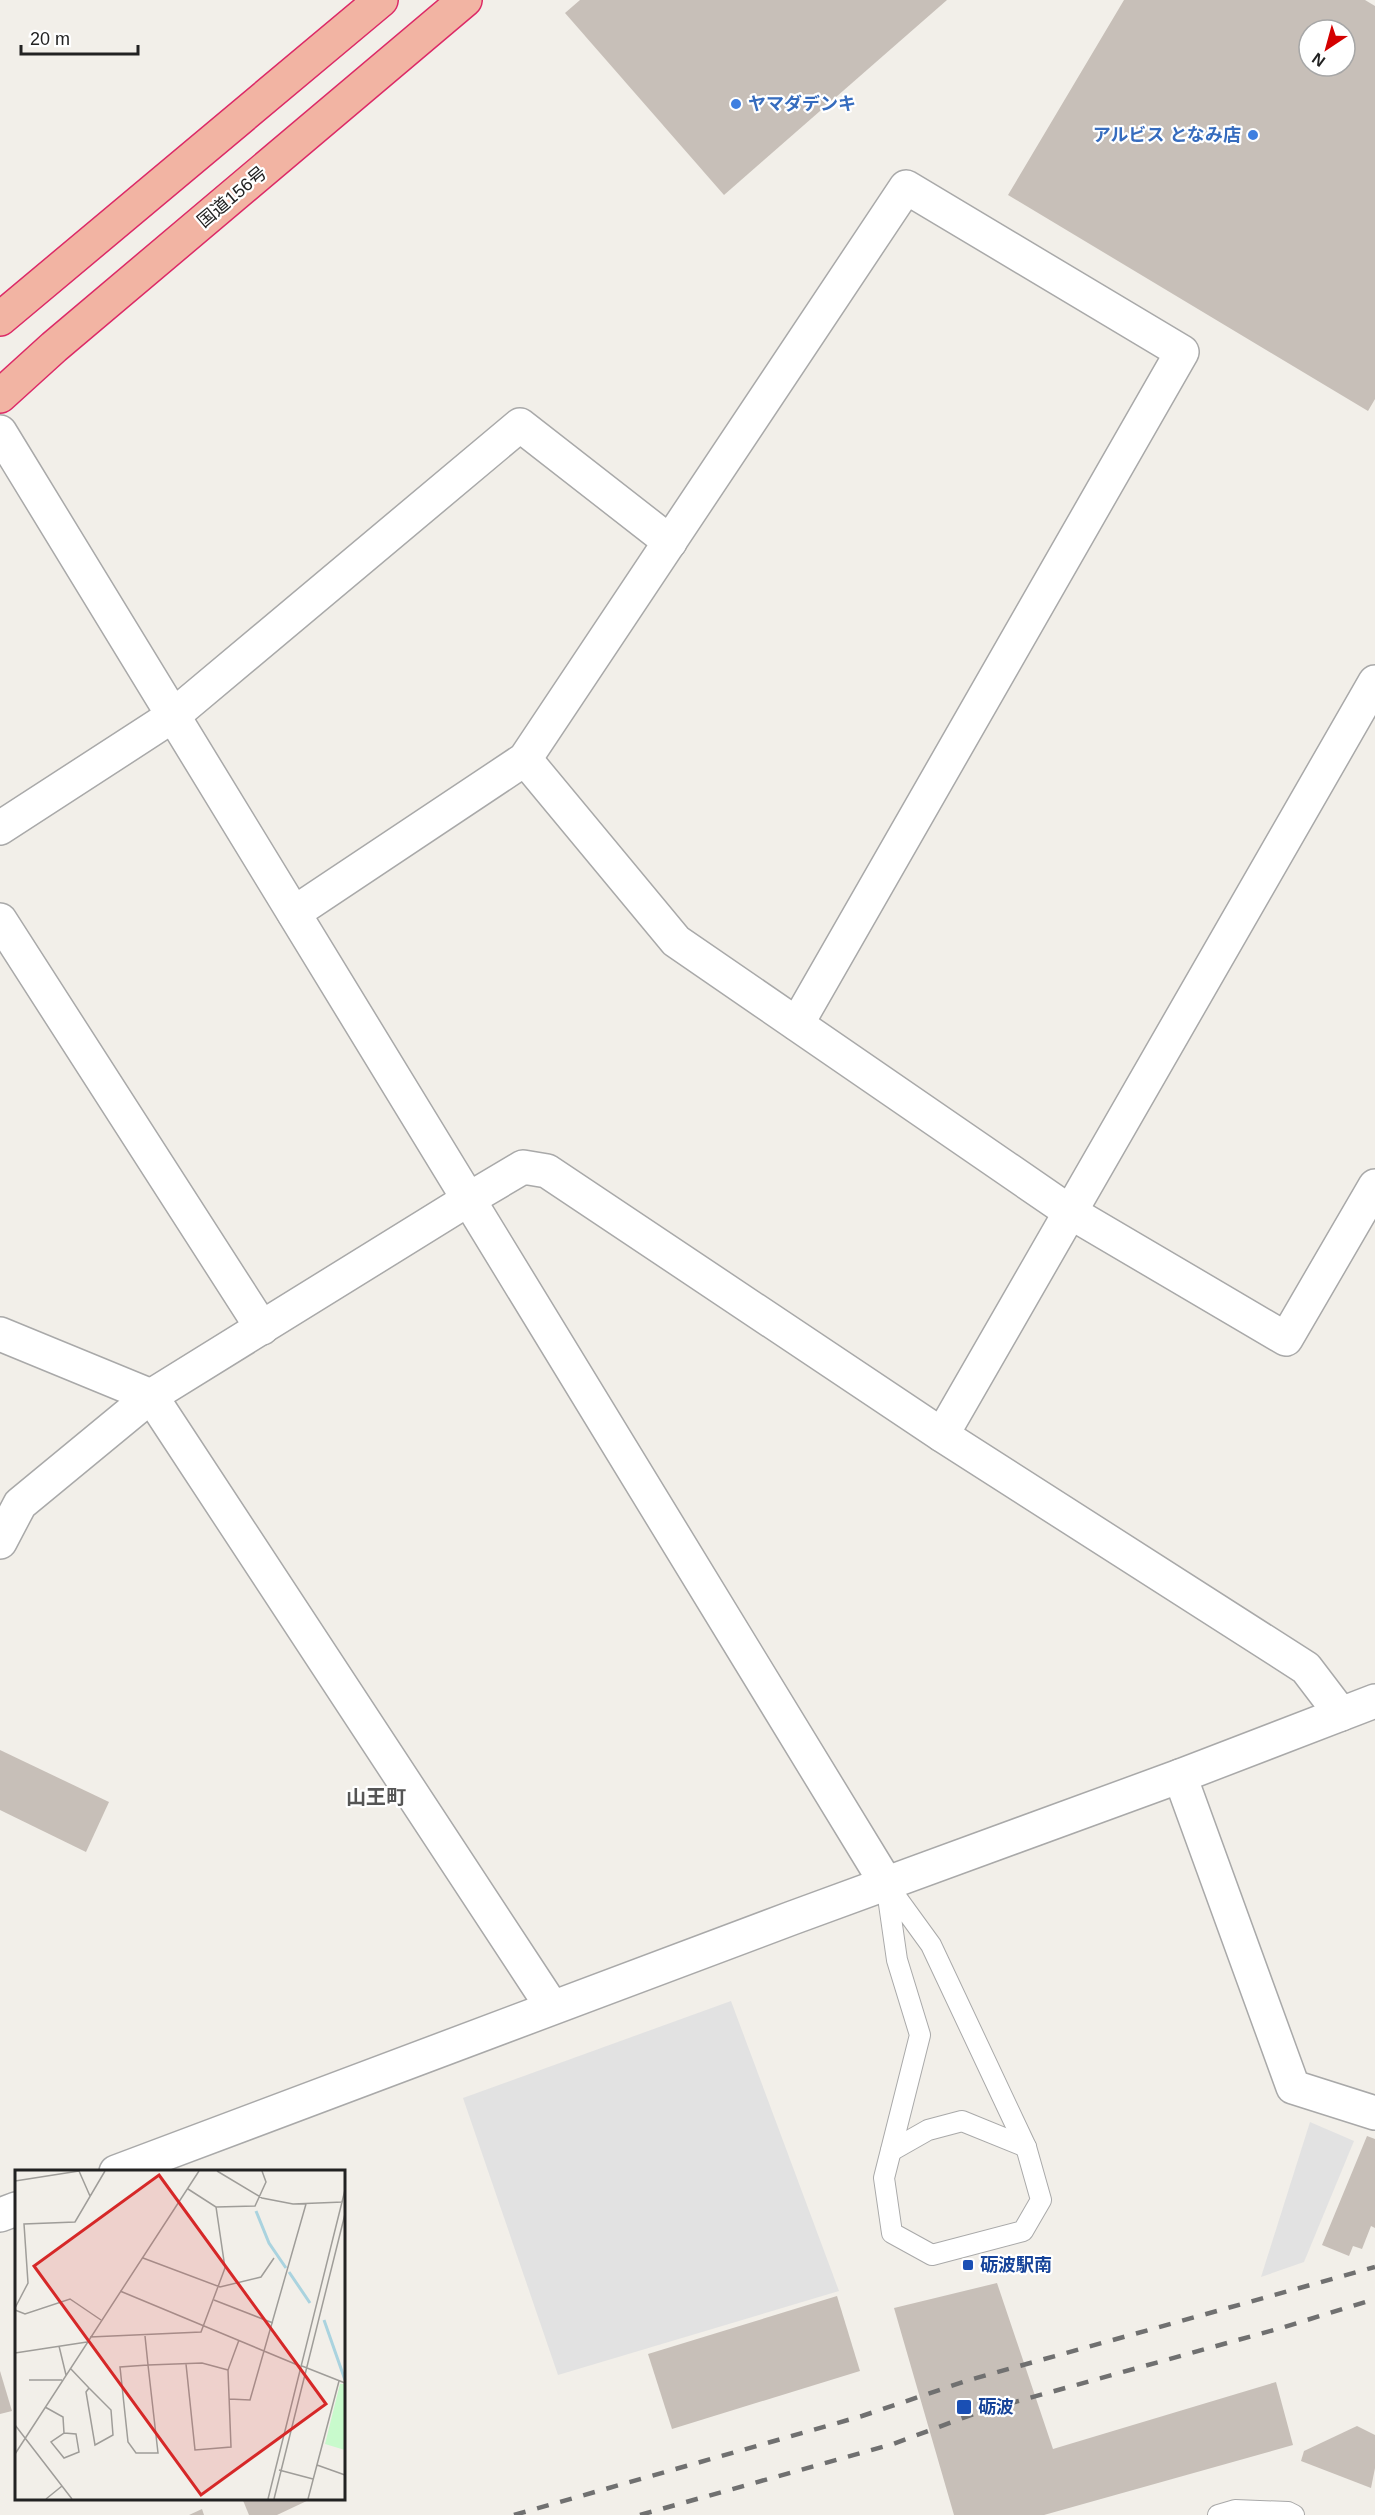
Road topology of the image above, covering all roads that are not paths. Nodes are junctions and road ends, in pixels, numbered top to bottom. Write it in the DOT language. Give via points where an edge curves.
graph roads {
  1 [pos="381,0"];
  2 [pos="465,0"];
  3 [pos="0,319"];
  4 [pos="0,396"];
  5 [pos="0,432"];
  6 [pos="670,542"];
  7 [pos="1375,682"];
  8 [pos="174,716"];
  9 [pos="525,759"];
  10 [pos="0,828"];
  11 [pos="294,913"];
  12 [pos="0,920"];
  13 [pos="797,1024"];
  14 [pos="1375,1186"];
  15 [pos="469,1198"];
  16 [pos="1070,1212"];
  17 [pos="262,1328"];
  18 [pos="0,1334"];
  19 [pos="151,1396"];
  20 [pos="942,1435"];
  21 [pos="0,1542"];
  22 [pos="1375,1701"];
  23 [pos="1341,1714"];
  24 [pos="1180,1776"];
  25 [pos="886,1883"];
  26 [pos="552,2007"];
  27 [pos="1375,2113"];
  28 [pos="1026,2147"];
  29 [pos="891,2151"];
  30 [pos="121,2170"];
  31 [pos="15,2209"];
  32 [pos="0,2216"];
  33 [pos="1218,2515"];
  34 [pos="1294,2515"];
  1 -- 3 [label="highway"];
  2 -- 4 [label="highway, 国道156号"];
  5 -- 8 [label="street"];
  6 -- 8 [label="street" via="520,425"];
  6 -- 9 [label="street"];
  6 -- 13 [label="street" via="906,188 1182,352"];
  7 -- 16 [label="street"];
  8 -- 10 [label="street"];
  8 -- 11 [label="street"];
  9 -- 11 [label="street"];
  9 -- 13 [label="street" via="676,941"];
  11 -- 15 [label="street"];
  12 -- 17 [label="street"];
  13 -- 16 [label="street"];
  14 -- 16 [label="street" via="1286,1339"];
  15 -- 17 [label="street"];
  15 -- 20 [label="street" via="523,1167 548,1171"];
  15 -- 25 [label="street"];
  16 -- 20 [label="street"];
  17 -- 19 [label="street"];
  18 -- 19 [label="street"];
  19 -- 21 [label="street" via="20,1504"];
  19 -- 26 [label="street"];
  20 -- 23 [label="street" via="1306,1668"];
  22 -- 23 [label="street"];
  23 -- 24 [label="street"];
  24 -- 25 [label="street"];
  24 -- 27 [label="street" via="1293,2087"];
  25 -- 26 [label="street"];
  25 -- 28 [label="lane" via="931,1945"];
  25 -- 29 [label="lane" via="897,1960 920,2035"];
  26 -- 30 [label="street"];
  28 -- 29 [label="lane" via="962,2121 928,2130"];
  28 -- 29 [label="lane" via="1041,2199 1023,2231 932,2255 892,2233 884,2178"];
  31 -- 32 [label="street"];
  33 -- 34 [label="lane" via="1235,2510"];
}
